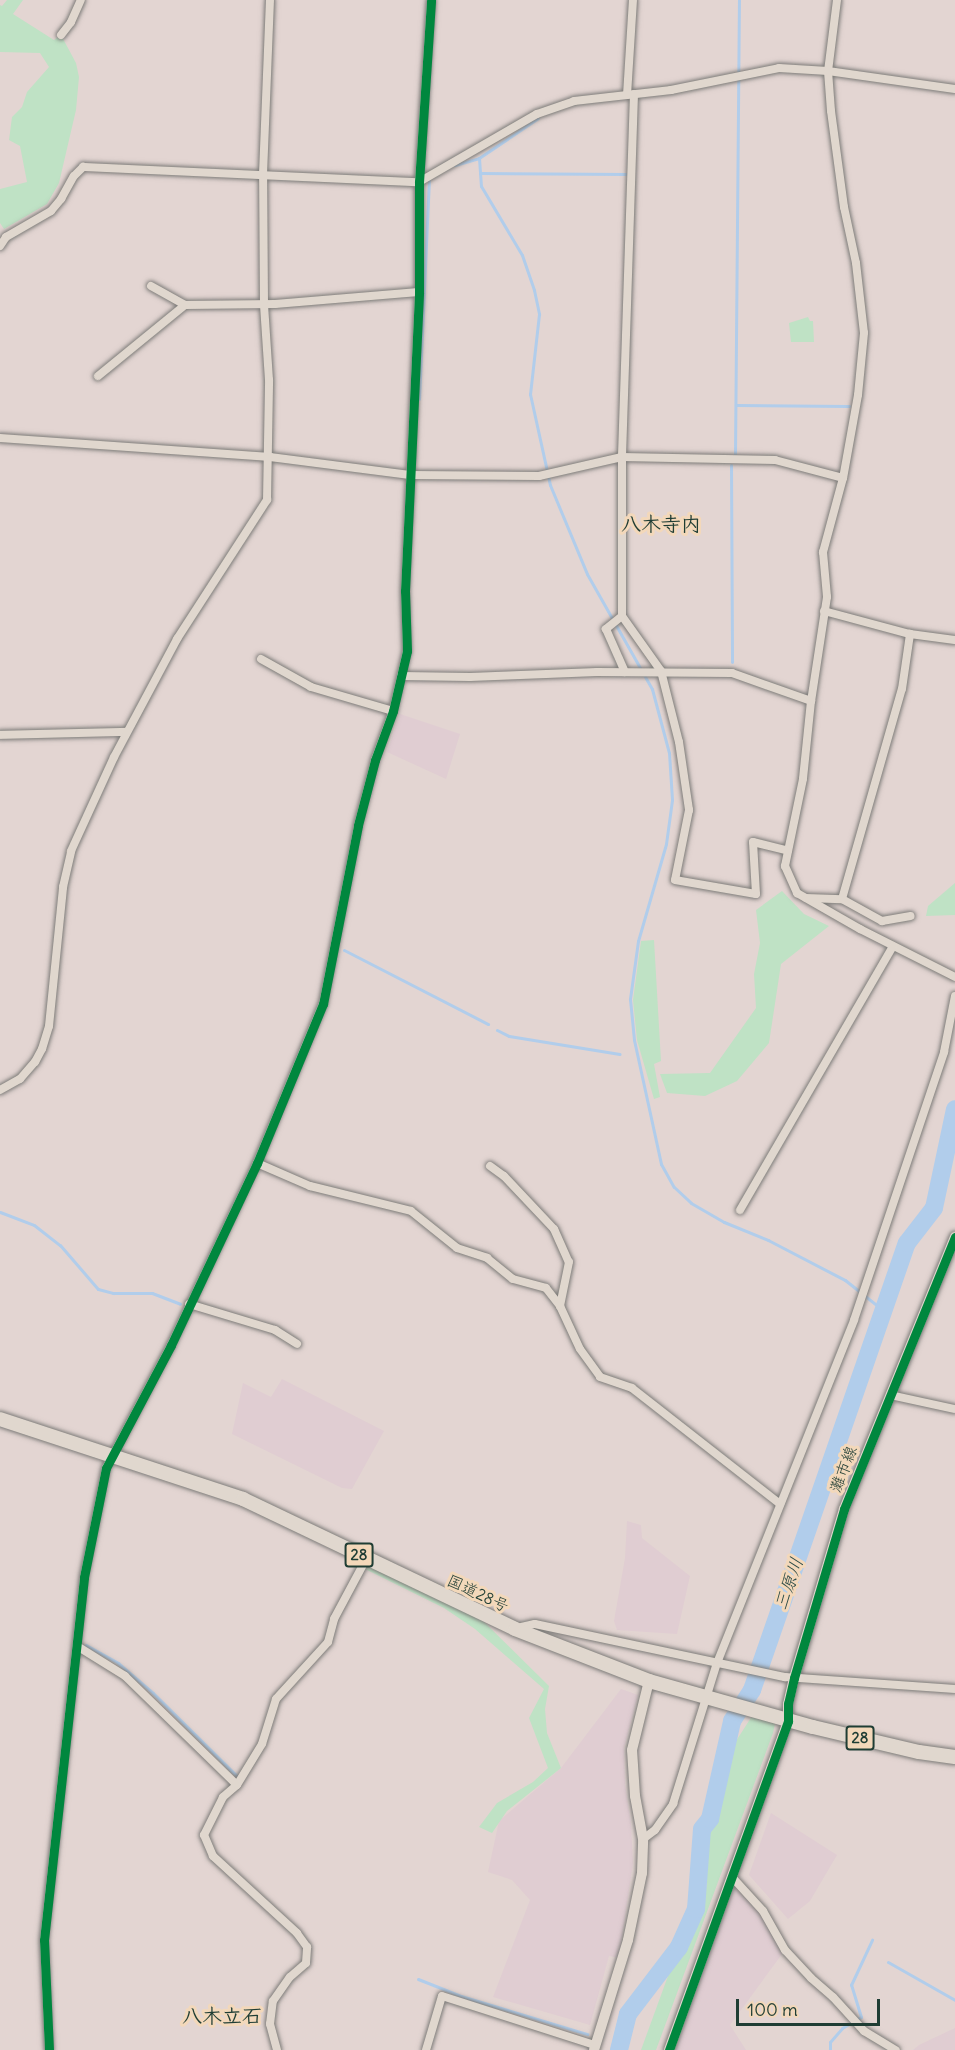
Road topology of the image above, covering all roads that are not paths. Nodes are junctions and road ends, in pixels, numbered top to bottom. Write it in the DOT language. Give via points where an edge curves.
graph roads {
  1 [pos="81,0"];
  2 [pos="270,0"];
  3 [pos="431,0"];
  4 [pos="633,0"];
  5 [pos="837,0"];
  6 [pos="60,35"];
  7 [pos="828,71"];
  8 [pos="955,89"];
  9 [pos="631,95"];
  10 [pos="263,174"];
  11 [pos="419,182"];
  12 [pos="0,246"];
  13 [pos="151,286"];
  14 [pos="419,292"];
  15 [pos="264,304"];
  16 [pos="184,305"];
  17 [pos="98,376"];
  18 [pos="0,438"];
  19 [pos="270,458"];
  20 [pos="622,458"];
  21 [pos="410,475"];
  22 [pos="843,478"];
  23 [pos="824,611"];
  24 [pos="622,616"];
  25 [pos="910,634"];
  26 [pos="955,640"];
  27 [pos="261,659"];
  28 [pos="627,672"];
  29 [pos="658,672"];
  30 [pos="401,676"];
  31 [pos="811,701"];
  32 [pos="393,711"];
  33 [pos="126,732"];
  34 [pos="0,735"];
  35 [pos="788,851"];
  36 [pos="805,898"];
  37 [pos="842,899"];
  38 [pos="911,916"];
  39 [pos="893,946"];
  40 [pos="955,977"];
  41 [pos="955,996"];
  42 [pos="0,1090"];
  43 [pos="257,1162"];
  44 [pos="490,1166"];
  45 [pos="740,1210"];
  46 [pos="955,1237"];
  47 [pos="189,1304"];
  48 [pos="560,1306"];
  49 [pos="297,1344"];
  50 [pos="890,1395"];
  51 [pos="955,1409"];
  52 [pos="0,1419"];
  53 [pos="114,1456"];
  54 [pos="780,1504"];
  55 [pos="366,1558"];
  56 [pos="515,1629"];
  57 [pos="77,1646"];
  58 [pos="720,1663"];
  59 [pos="790,1678"];
  60 [pos="649,1681"];
  61 [pos="955,1689"];
  62 [pos="711,1696"];
  63 [pos="788,1721"];
  64 [pos="955,1757"];
  65 [pos="237,1785"];
  66 [pos="643,1839"];
  67 [pos="732,1877"];
  68 [pos="594,2048"];
  69 [pos="49,2050"];
  70 [pos="277,2050"];
  71 [pos="426,2050"];
  72 [pos="669,2050"];
  73 [pos="896,2050"];
  1 -- 6 [label="street"];
  2 -- 10 [label="street"];
  3 -- 11 [label="street"];
  4 -- 9 [label="street"];
  5 -- 7 [label="street"];
  7 -- 8 [label="street"];
  7 -- 9 [label="street" via="779,68"];
  7 -- 22 [label="street" via="864,333"];
  9 -- 11 [label="street" via="561,104"];
  9 -- 20 [label="street"];
  10 -- 11 [label="street"];
  10 -- 12 [label="street" via="83,167 51,211 6,237"];
  10 -- 15 [label="street"];
  11 -- 14 [label="street"];
  13 -- 16 [label="street"];
  14 -- 15 [label="street"];
  14 -- 21 [label="street"];
  15 -- 16 [label="street"];
  15 -- 19 [label="street" via="269,354"];
  16 -- 17 [label="street"];
  18 -- 19 [label="street"];
  19 -- 21 [label="street"];
  19 -- 33 [label="street" via="267,500 190,617"];
  20 -- 21 [label="street" via="539,476"];
  20 -- 22 [label="street" via="775,460"];
  20 -- 24 [label="street"];
  21 -- 30 [label="street" via="405,591 407,651"];
  22 -- 23 [label="street" via="823,552 827,597"];
  23 -- 25 [label="street"];
  23 -- 31 [label="street"];
  24 -- 28 [label="street" via="606,629"];
  24 -- 29 [label="street"];
  25 -- 26 [label="street"];
  25 -- 37 [label="street" via="902,689"];
  27 -- 32 [label="street" via="311,687"];
  28 -- 29 [label="street"];
  28 -- 30 [label="street"];
  29 -- 31 [label="street" via="732,673"];
  29 -- 35 [label="street" via="679,742 688,810 675,880 756,894 753,842"];
  30 -- 32 [label="street"];
  31 -- 35 [label="street" via="803,779"];
  32 -- 43 [label="street" via="358,825 323,1004"];
  33 -- 34 [label="street"];
  33 -- 42 [label="street" via="71,851 63,887 49,1026 42,1049 20,1079"];
  35 -- 36 [label="street" via="785,866 797,893"];
  36 -- 37 [label="street"];
  36 -- 39 [label="street"];
  37 -- 38 [label="street" via="882,921"];
  39 -- 40 [label="street"];
  39 -- 45 [label="street"];
  41 -- 54 [label="street" via="944,1052 861,1300"];
  43 -- 47 [label="street"];
  43 -- 48 [label="street" via="310,1186 411,1211 457,1248 487,1258 513,1279 546,1288"];
  44 -- 48 [label="street" via="554,1229 568,1262"];
  46 -- 50 [label="street, 灘市線"];
  47 -- 49 [label="street" via="275,1330"];
  47 -- 53 [label="street"];
  48 -- 54 [label="street" via="580,1349 600,1377 632,1388"];
  50 -- 51 [label="street"];
  50 -- 59 [label="street, 灘市線" via="844,1509"];
  52 -- 53 [label="highway, 国道28号 / 28"];
  53 -- 55 [label="highway, 国道28号 / 28" via="243,1499"];
  53 -- 57 [label="street" via="106,1468 84,1577"];
  54 -- 58 [label="street"];
  55 -- 56 [label="highway, 国道28号 / 28"];
  55 -- 65 [label="street" via="334,1619 328,1642 276,1699 262,1744"];
  56 -- 58 [label="street" via="535,1624"];
  56 -- 60 [label="highway, 国道28号 / 28"];
  57 -- 65 [label="street" via="125,1676"];
  57 -- 69 [label="street" via="44,1940"];
  58 -- 59 [label="street"];
  58 -- 62 [label="street"];
  59 -- 61 [label="street"];
  59 -- 63 [label="street, 灘市線"];
  60 -- 62 [label="highway, 国道28号 / 28"];
  60 -- 66 [label="street" via="632,1750"];
  62 -- 63 [label="highway, 国道28号 / 28"];
  62 -- 66 [label="street" via="673,1804 655,1830"];
  63 -- 64 [label="highway, 国道28号 / 28"];
  63 -- 67 [label="street, 灘市線"];
  65 -- 70 [label="street" via="223,1797 208,1822 204,1834 207,1845 213,1856 297,1933 307,1947 306,1963 273,2001 270,2024"];
  66 -- 68 [label="street" via="642,1873 628,1940"];
  67 -- 72 [label="street, 灘市線"];
  67 -- 73 [label="street" via="763,1911 785,1950 811,1978 864,2031"];
  68 -- 71 [label="street" via="442,1996"];
}
